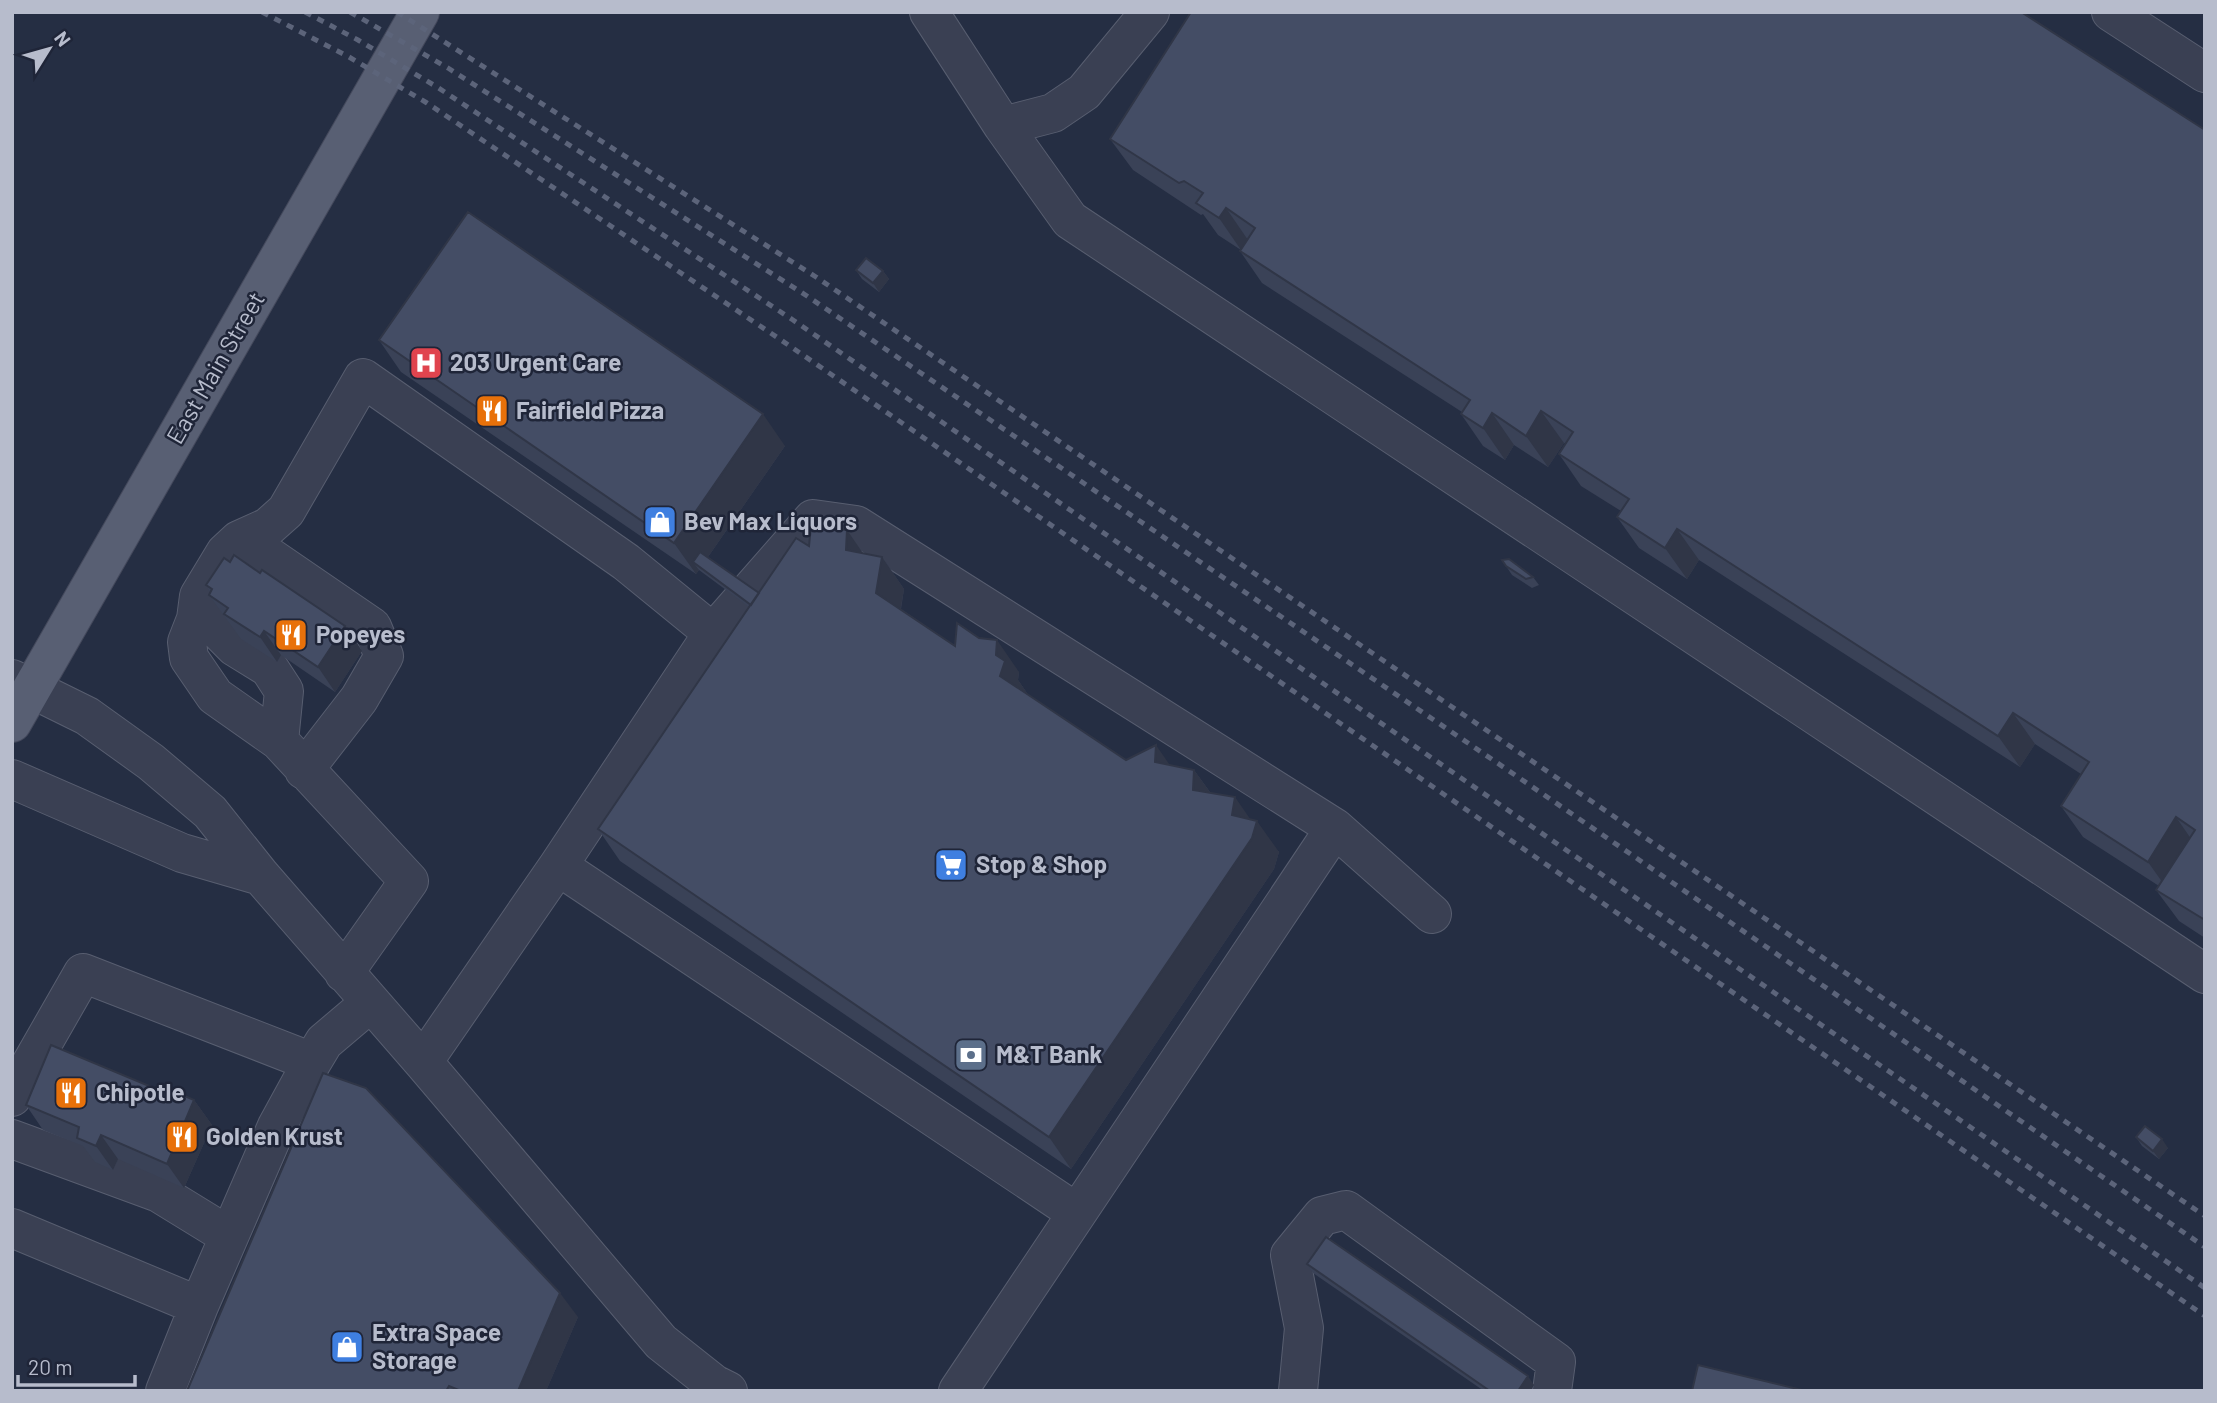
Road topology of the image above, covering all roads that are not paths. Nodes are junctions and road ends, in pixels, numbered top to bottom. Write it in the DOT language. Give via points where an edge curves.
graph roads {
  1 [pos="420,12"];
  2 [pos="929,12"];
  3 [pos="1150,12"];
  4 [pos="2111,12"];
  5 [pos="2205,73"];
  6 [pos="1003,127"];
  7 [pos="713,633"];
  8 [pos="23,684"];
  9 [pos="12,723"];
  10 [pos="279,741"];
  11 [pos="304,770"];
  12 [pos="12,779"];
  13 [pos="1335,828"];
  14 [pos="558,866"];
  15 [pos="261,876"];
  16 [pos="1432,914"];
  17 [pos="344,972"];
  18 [pos="2205,974"];
  19 [pos="370,1003"];
  20 [pos="312,1062"];
  21 [pos="423,1062"];
  22 [pos="12,1097"];
  23 [pos="12,1139"];
  24 [pos="1077,1213"];
  25 [pos="12,1228"];
  26 [pos="229,1236"];
  27 [pos="199,1306"];
  28 [pos="165,1391"];
  29 [pos="728,1391"];
  30 [pos="958,1391"];
  31 [pos="1298,1391"];
  32 [pos="1552,1391"];
  1 -- 8 [label="main road, East Main Street"];
  2 -- 6 [label="lane"];
  3 -- 6 [label="lane" via="1084,92 1053,113"];
  4 -- 5 [label="lane"];
  6 -- 18 [label="lane" via="1070,220"];
  7 -- 10 [label="lane" via="626,562 363,378 286,511 225,553 199,596 187,642 189,658 215,696"];
  7 -- 13 [label="lane" via="813,519 856,525"];
  7 -- 14 [label="lane"];
  8 -- 9 [label="main road, East Main Street"];
  8 -- 15 [label="lane" via="87,716 151,762 210,811"];
  10 -- 11 [label="lane"];
  10 -- 11 [label="lane" via="284,691 269,668 234,647 211,623 211,596 233,562 264,553 372,627 384,656 359,699"];
  11 -- 17 [label="lane" via="409,881"];
  12 -- 15 [label="lane" via="182,853"];
  13 -- 16 [label="lane"];
  13 -- 24 [label="lane"];
  14 -- 21 [label="lane"];
  14 -- 24 [label="lane"];
  15 -- 17 [label="lane"];
  17 -- 19 [label="lane"];
  19 -- 20 [label="lane" via="324,1042"];
  19 -- 21 [label="lane"];
  20 -- 22 [label="lane" via="83,973"];
  20 -- 26 [label="lane" via="277,1125"];
  21 -- 29 [label="lane" via="661,1342"];
  23 -- 26 [label="lane" via="159,1193"];
  24 -- 30 [label="lane"];
  25 -- 27 [label="lane"];
  26 -- 27 [label="lane"];
  27 -- 28 [label="lane"];
  31 -- 32 [label="lane" via="1304,1328 1290,1255 1322,1216 1346,1210 1556,1362"];
}
